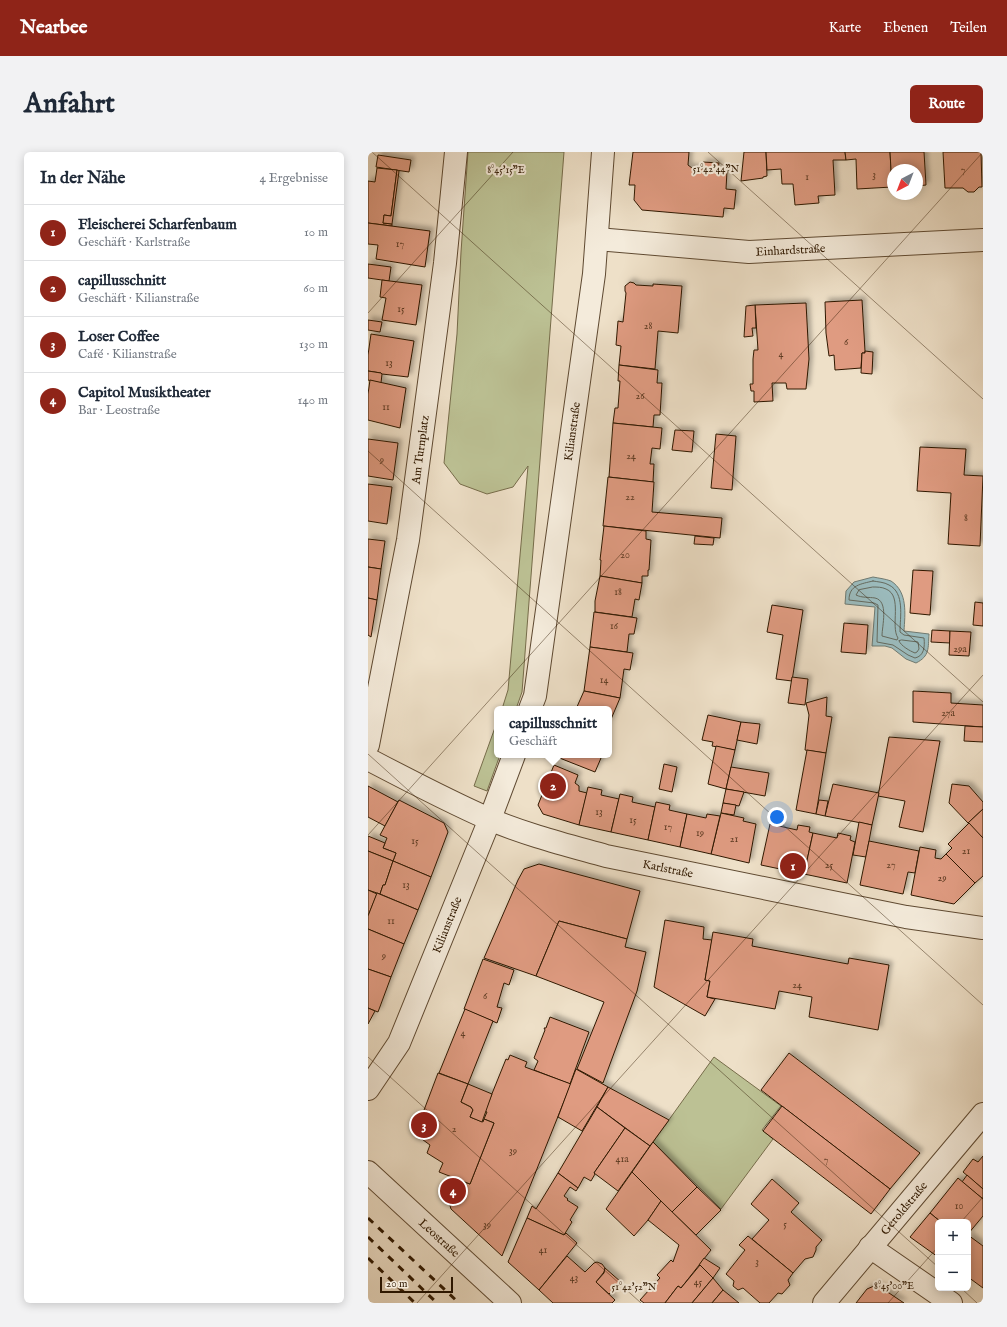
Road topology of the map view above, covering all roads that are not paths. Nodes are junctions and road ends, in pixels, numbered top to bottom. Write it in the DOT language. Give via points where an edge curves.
graph roads {
  1 [pos="456,152"];
  2 [pos="603,152"];
  3 [pos="597,239"];
  4 [pos="983,240"];
  5 [pos="531,706"];
  6 [pos="368,745"];
  7 [pos="513,758"];
  8 [pos="368,759"];
  9 [pos="490,819"];
  10 [pos="983,928"];
  11 [pos="368,1089"];
  12 [pos="983,1114"];
  13 [pos="368,1172"];
  14 [pos="870,1247"];
  15 [pos="510,1303"];
  16 [pos="824,1303"];
  17 [pos="951,1303"];
  1 -- 6 [label="street, Am Turnplatz" via="445,263 408,540"];
  2 -- 3 [label="street, Kilianstraße"];
  3 -- 4 [label="street, Einhardstraße" via="749,252"];
  3 -- 5 [label="street, Kilianstraße" via="535,696"];
  7 -- 9 [label="street, Kilianstraße"];
  8 -- 9 [label="street, Karlstraße"];
  9 -- 10 [label="street, Karlstraße" via="606,856 906,917"];
  9 -- 11 [label="street, Kilianstraße" via="399,1043"];
  12 -- 14 [label="street, Geroldstraße"];
  13 -- 15 [label="street, Leostraße"];
  14 -- 16 [label="street, Geroldstraße"];
  14 -- 17 [label="street"];
}
